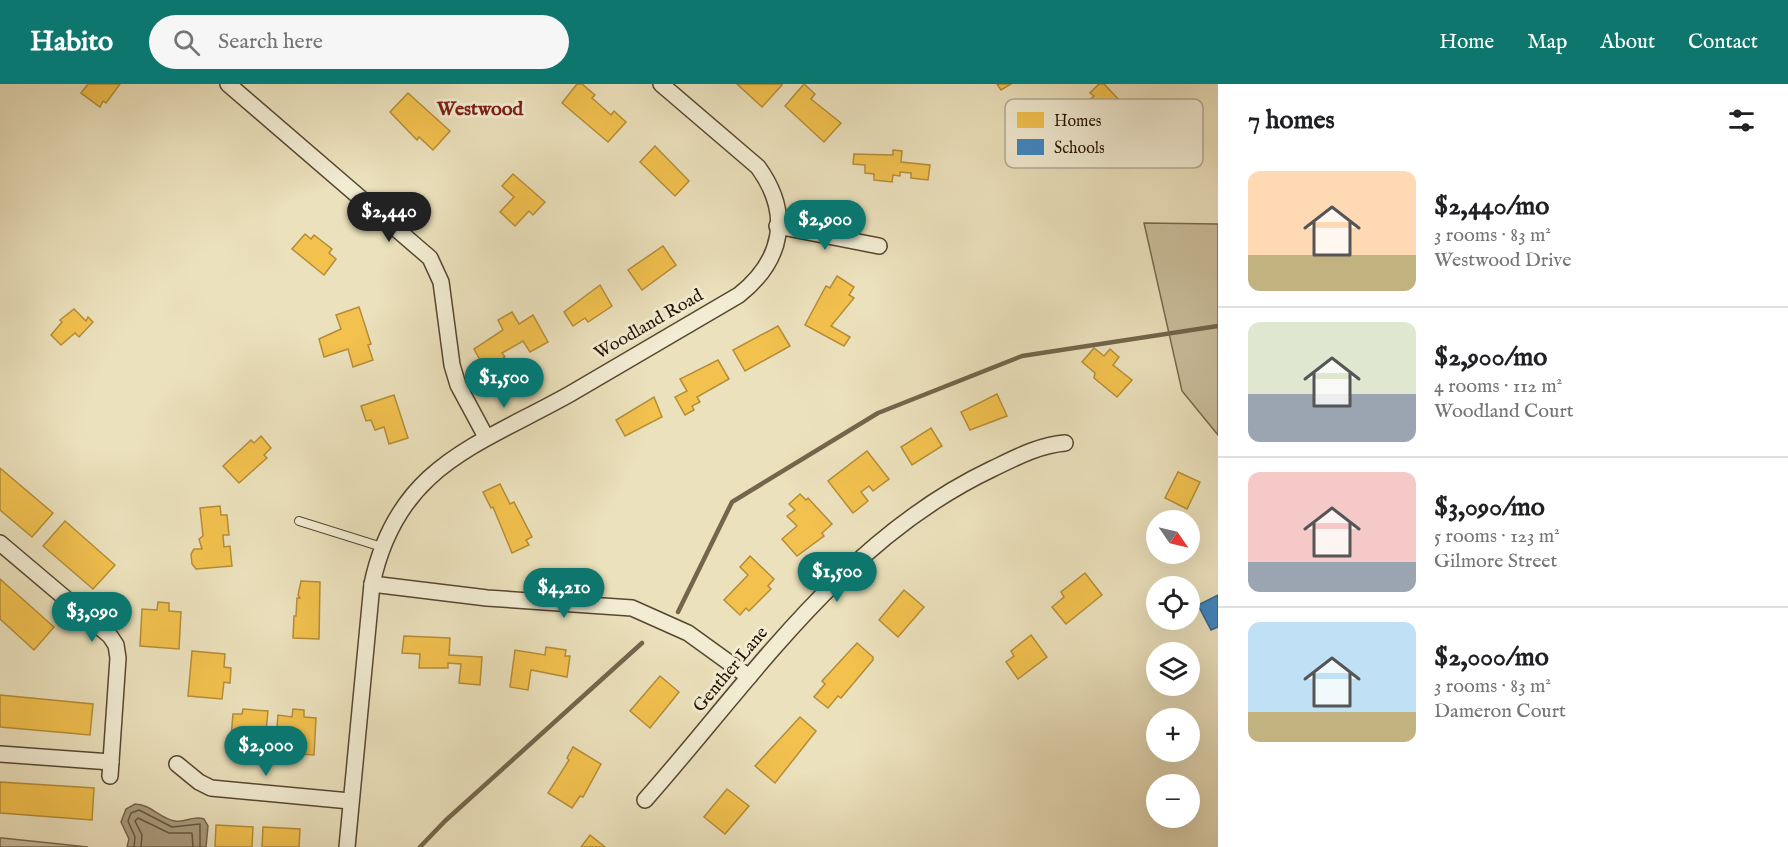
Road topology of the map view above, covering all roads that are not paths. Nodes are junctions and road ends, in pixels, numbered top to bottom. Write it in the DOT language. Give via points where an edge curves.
graph roads {
  1 [pos="228,84"];
  2 [pos="661,84"];
  3 [pos="777,226"];
  4 [pos="879,246"];
  5 [pos="486,437"];
  6 [pos="1065,443"];
  7 [pos="299,521"];
  8 [pos="0,543"];
  9 [pos="382,547"];
  10 [pos="372,584"];
  11 [pos="749,677"];
  12 [pos="0,754"];
  13 [pos="177,764"];
  14 [pos="645,800"];
  15 [pos="350,801"];
  16 [pos="347,847"];
  1 -- 5 [label="street" via="430,258 441,282 458,385"];
  2 -- 3 [label="street, Woodland Road" via="758,167 774,195"];
  3 -- 4 [label="street"];
  3 -- 5 [label="street, Woodland Road" via="773,257 739,295 567,395"];
  5 -- 9 [label="street, Woodland Road" via="465,448 429,478 409,500"];
  6 -- 11 [label="street, Genther Lane" via="1050,444 1004,463 911,515 825,592"];
  7 -- 9 [label="lane"];
  8 -- 12 [label="street" via="110,636 118,658 111,769"];
  9 -- 10 [label="street, Woodland Road"];
  10 -- 11 [label="street" via="487,598 632,608 688,633"];
  10 -- 15 [label="street, Woodland Road"];
  11 -- 14 [label="street, Genther Lane"];
  13 -- 15 [label="street" via="212,788"];
  15 -- 16 [label="street, Woodland Road"];
}
